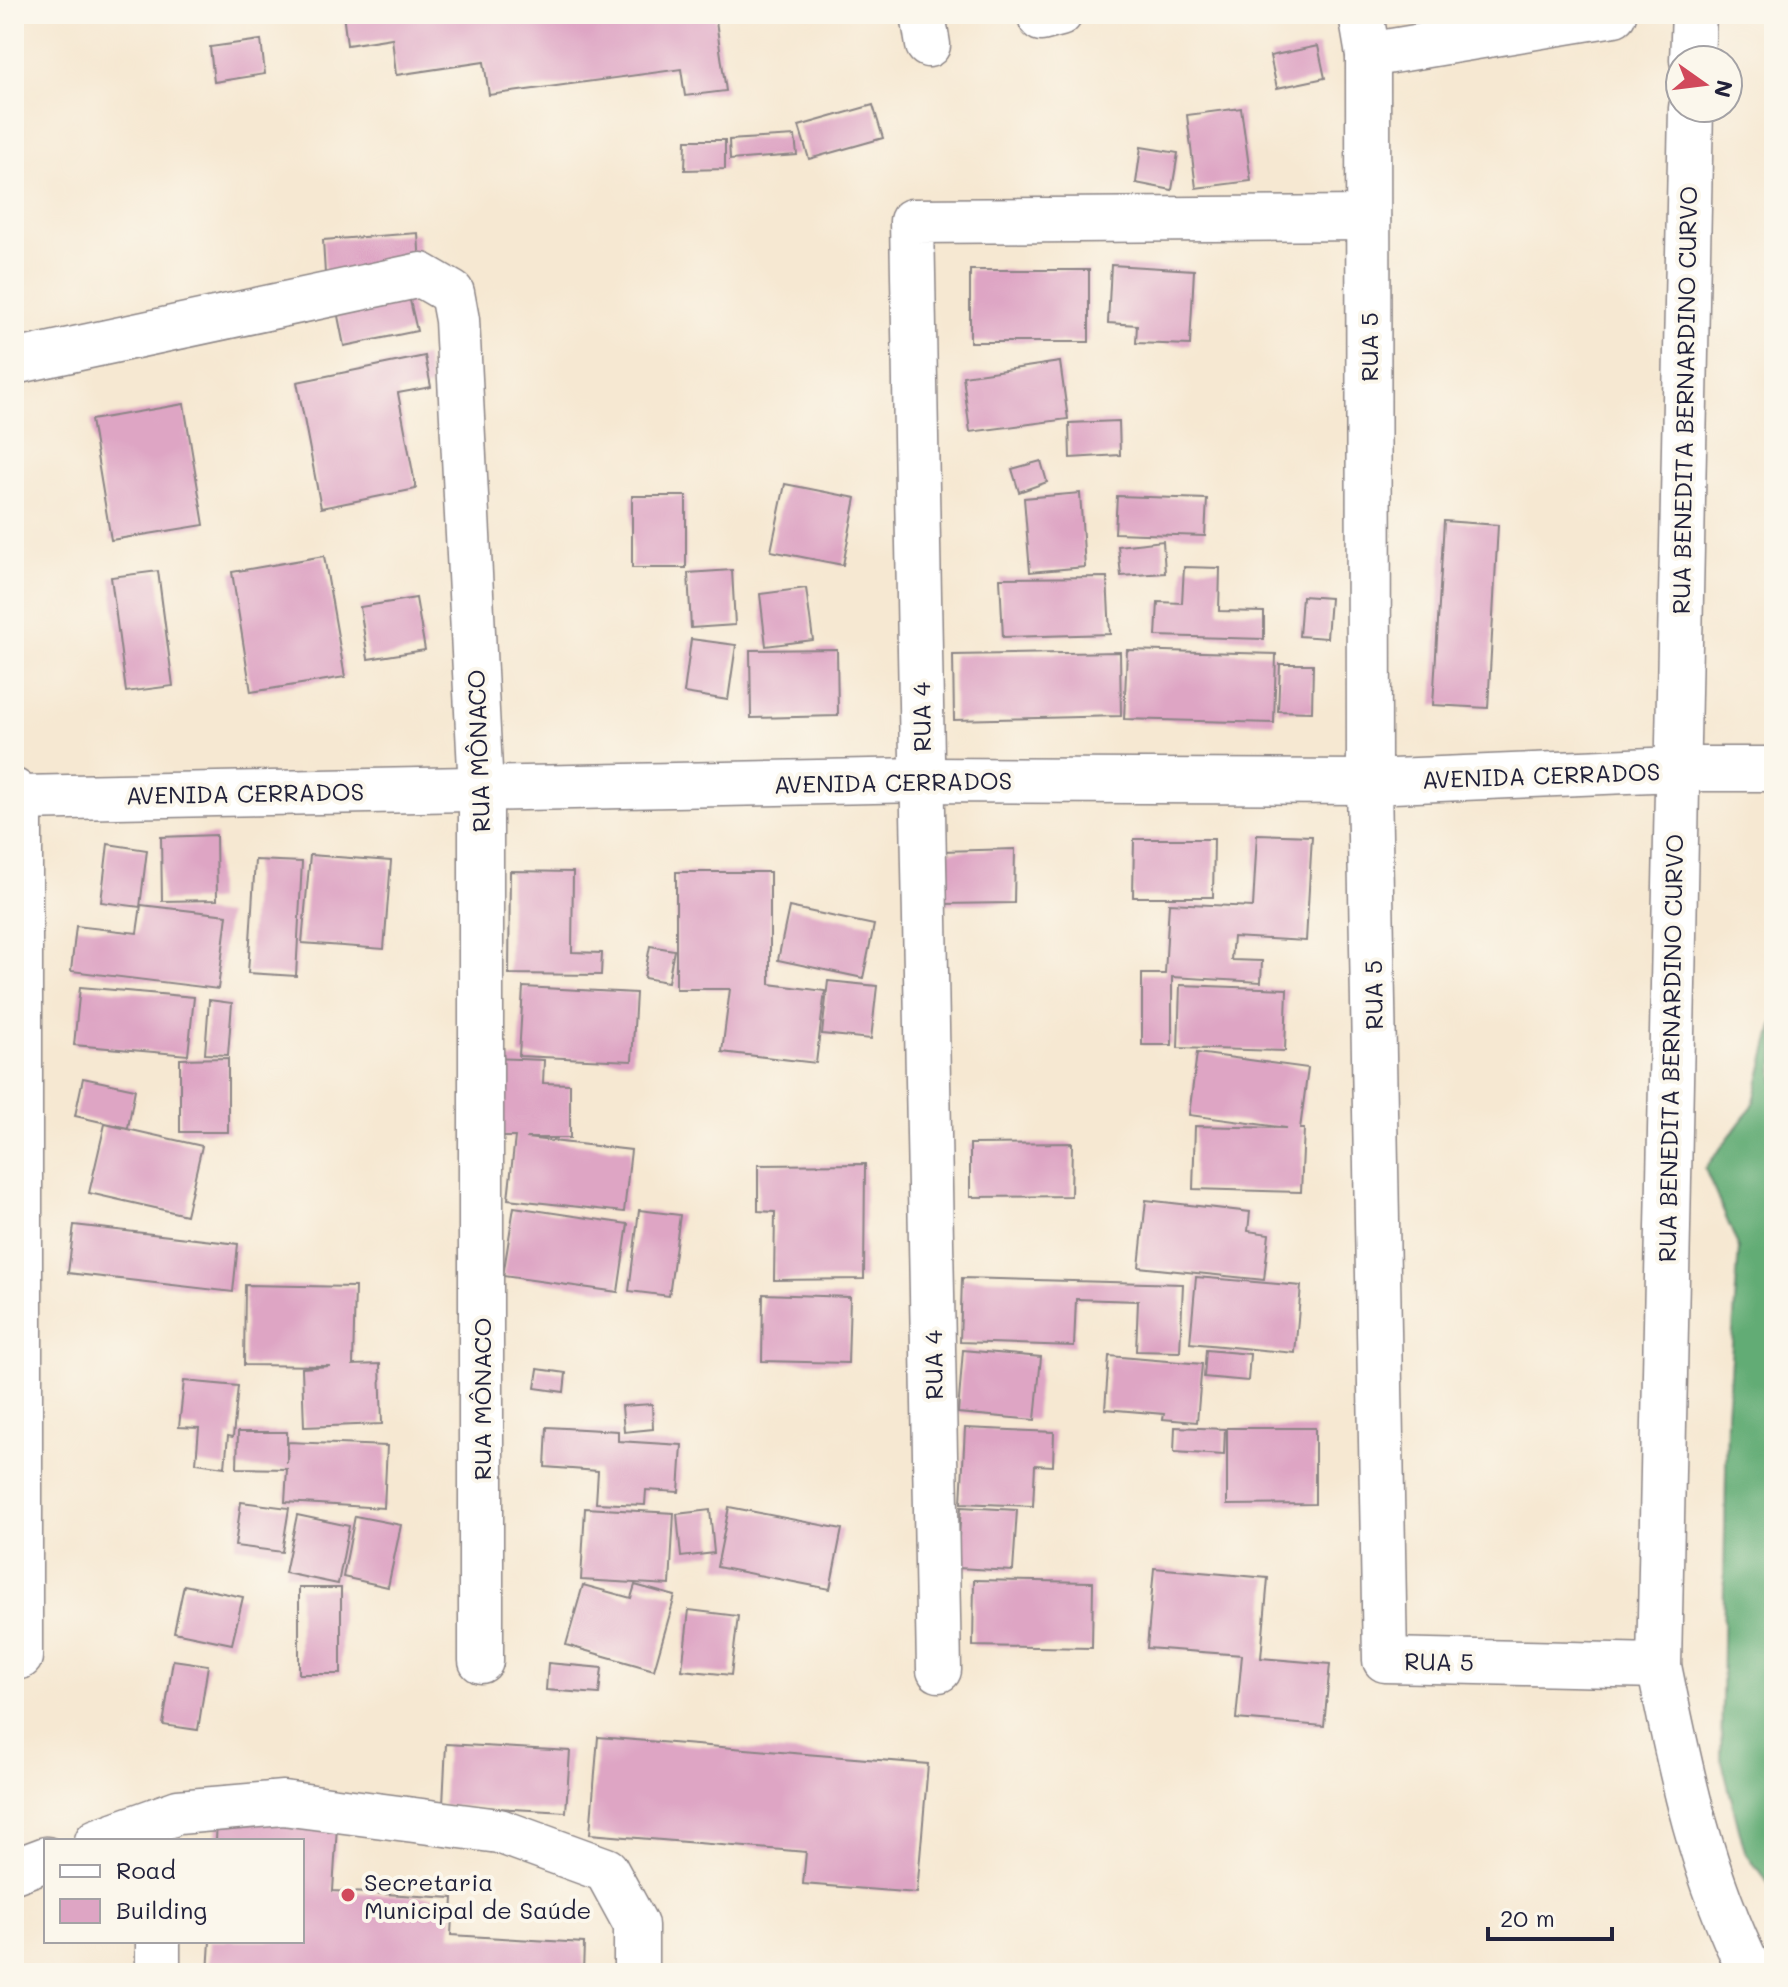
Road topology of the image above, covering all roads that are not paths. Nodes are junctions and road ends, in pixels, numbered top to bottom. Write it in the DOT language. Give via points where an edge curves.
graph roads {
  1 [pos="1041,14"];
  2 [pos="1060,14"];
  3 [pos="1614,14"];
  4 [pos="1694,14"];
  5 [pos="1426,29"];
  6 [pos="1365,34"];
  7 [pos="1693,44"];
  8 [pos="1691,124"];
  9 [pos="1368,218"];
  10 [pos="14,362"];
  11 [pos="1676,769"];
  12 [pos="1774,769"];
  13 [pos="922,780"];
  14 [pos="1369,782"];
  15 [pos="481,789"];
  16 [pos="16,797"];
  17 [pos="20,1657"];
  18 [pos="481,1661"];
  19 [pos="1659,1666"];
  20 [pos="939,1670"];
  21 [pos="158,1830"];
  22 [pos="108,1839"];
  23 [pos="44,1860"];
  24 [pos="14,1871"];
  25 [pos="158,1943"];
  26 [pos="158,1973"];
  27 [pos="636,1973"];
  28 [pos="1751,1973"];
  1 -- 2 [label="street" via="1041,19"];
  3 -- 5 [label="street"];
  4 -- 7 [label="street"];
  5 -- 6 [label="street"];
  6 -- 9 [label="street, RUA 5"];
  8 -- 11 [label="street, RUA BENEDITA BERNARDINO CURVO"];
  9 -- 13 [label="street, RUA 4" via="912,221"];
  9 -- 14 [label="street, RUA 5"];
  10 -- 15 [label="street, RUA MÔNACO" via="421,275 452,293"];
  11 -- 12 [label="street, AVENIDA CERRADOS"];
  11 -- 14 [label="street, AVENIDA CERRADOS"];
  11 -- 19 [label="street, RUA BENEDITA BERNARDINO CURVO"];
  13 -- 14 [label="street, AVENIDA CERRADOS"];
  13 -- 15 [label="street, AVENIDA CERRADOS"];
  13 -- 20 [label="street, RUA 4"];
  14 -- 19 [label="street, RUA 5" via="1385,1660"];
  15 -- 16 [label="street, AVENIDA CERRADOS"];
  15 -- 18 [label="street, RUA MÔNACO"];
  16 -- 17 [label="street"];
  19 -- 28 [label="street, RUA BENEDITA BERNARDINO CURVO" via="1689,1812 1723,1918"];
  21 -- 22 [label="street"];
  21 -- 27 [label="street" via="178,1812 283,1803 499,1831 606,1870 636,1925"];
  23 -- 24 [label="street"];
  25 -- 26 [label="street"];
}
